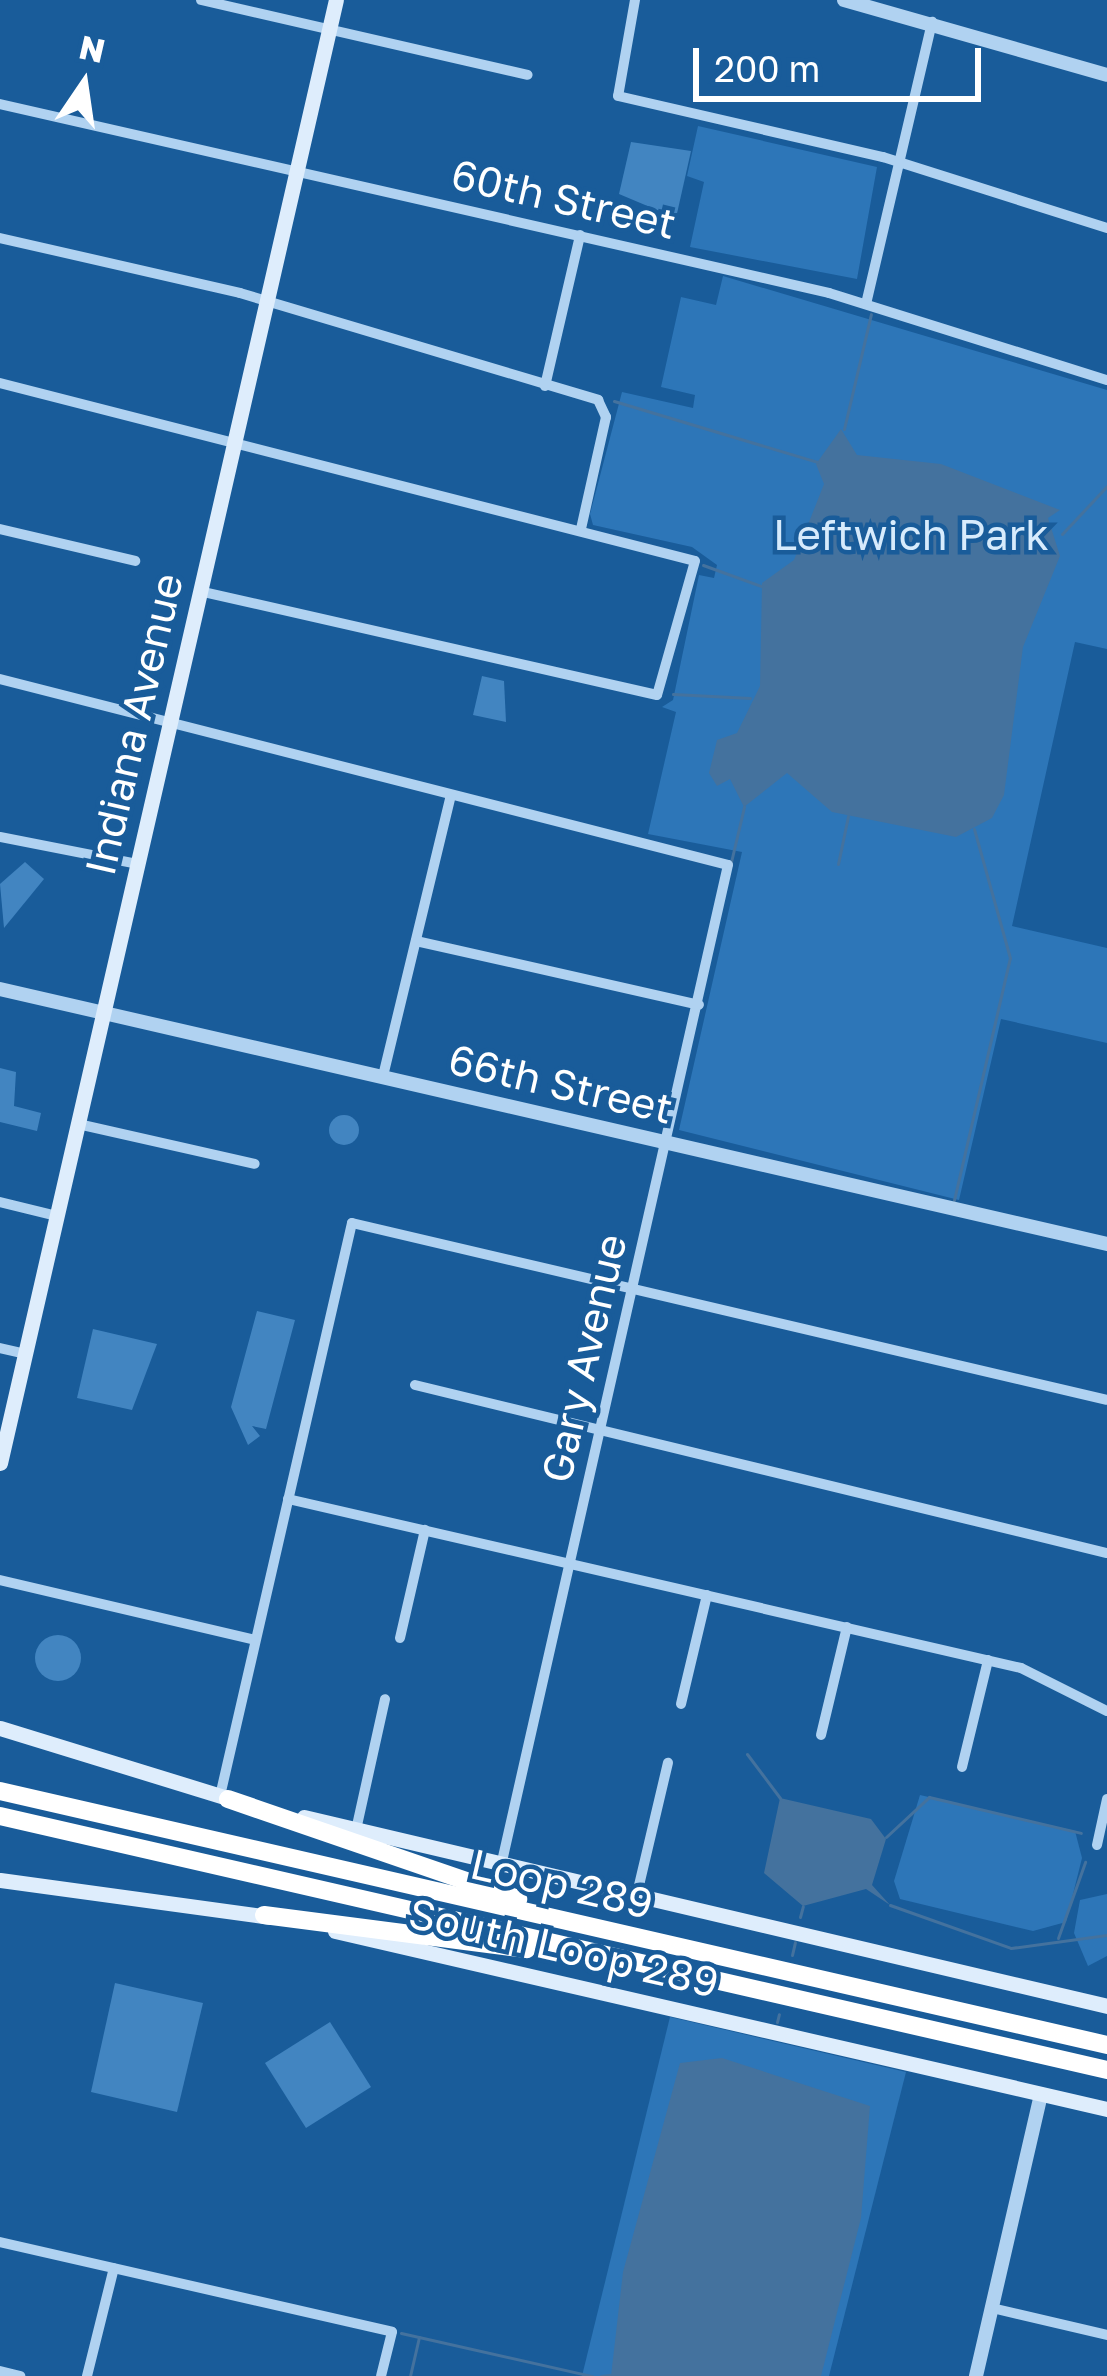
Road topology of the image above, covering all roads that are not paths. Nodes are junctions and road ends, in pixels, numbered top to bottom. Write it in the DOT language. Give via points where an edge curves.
graph roads {
  1 [pos="201,0"];
  2 [pos="336,0"];
  3 [pos="635,0"];
  4 [pos="844,0"];
  5 [pos="898,6"];
  6 [pos="932,22"];
  7 [pos="330,29"];
  8 [pos="527,75"];
  9 [pos="1107,75"];
  10 [pos="0,104"];
  11 [pos="899,162"];
  12 [pos="297,170"];
  13 [pos="1107,227"];
  14 [pos="580,236"];
  15 [pos="0,238"];
  16 [pos="267,301"];
  17 [pos="866,304"];
  18 [pos="1107,380"];
  19 [pos="0,383"];
  20 [pos="545,386"];
  21 [pos="236,438"];
  22 [pos="581,529"];
  23 [pos="0,530"];
  24 [pos="135,561"];
  25 [pos="201,591"];
  26 [pos="0,679"];
  27 [pos="170,724"];
  28 [pos="450,798"];
  29 [pos="0,837"];
  30 [pos="138,864"];
  31 [pos="416,941"];
  32 [pos="0,989"];
  33 [pos="699,1005"];
  34 [pos="104,1012"];
  35 [pos="383,1076"];
  36 [pos="78,1124"];
  37 [pos="667,1142"];
  38 [pos="255,1164"];
  39 [pos="0,1202"];
  40 [pos="57,1216"];
  41 [pos="1107,1244"];
  42 [pos="633,1290"];
  43 [pos="0,1348"];
  44 [pos="25,1354"];
  45 [pos="415,1385"];
  46 [pos="1107,1400"];
  47 [pos="600,1429"];
  48 [pos="0,1463"];
  49 [pos="288,1498"];
  50 [pos="424,1530"];
  51 [pos="1107,1552"];
  52 [pos="569,1563"];
  53 [pos="0,1580"];
  54 [pos="707,1595"];
  55 [pos="847,1628"];
  56 [pos="400,1637"];
  57 [pos="256,1640"];
  58 [pos="988,1660"];
  59 [pos="385,1700"];
  60 [pos="681,1704"];
  61 [pos="1107,1711"];
  62 [pos="0,1728"];
  63 [pos="821,1735"];
  64 [pos="668,1763"];
  65 [pos="962,1767"];
  66 [pos="0,1791"];
  67 [pos="224,1797"];
  68 [pos="1107,1799"];
  69 [pos="0,1816"];
  70 [pos="356,1830"];
  71 [pos="1097,1845"];
  72 [pos="500,1867"];
  73 [pos="0,1880"];
  74 [pos="636,1898"];
  75 [pos="265,1916"];
  76 [pos="590,1926"];
  77 [pos="752,1989"];
  78 [pos="1107,2006"];
  79 [pos="1107,2045"];
  80 [pos="1107,2070"];
  81 [pos="1041,2094"];
  82 [pos="1107,2109"];
  83 [pos="0,2242"];
  84 [pos="114,2267"];
  85 [pos="992,2308"];
  86 [pos="1107,2335"];
  87 [pos="0,2372"];
  88 [pos="20,2376"];
  89 [pos="88,2376"];
  90 [pos="381,2376"];
  91 [pos="976,2376"];
  1 -- 7 [label="street"];
  2 -- 7 [label="main road, Indiana Avenue"];
  3 -- 11 [label="street" via="618,96"];
  4 -- 5 [label="street"];
  5 -- 6 [label="street"];
  6 -- 9 [label="street"];
  6 -- 11 [label="street"];
  7 -- 8 [label="street"];
  7 -- 12 [label="main road, Indiana Avenue"];
  10 -- 12 [label="street, 60th Street"];
  11 -- 13 [label="street"];
  11 -- 17 [label="street"];
  12 -- 14 [label="street, 60th Street"];
  12 -- 16 [label="main road, Indiana Avenue"];
  14 -- 17 [label="street, 60th Street"];
  14 -- 20 [label="street"];
  15 -- 16 [label="street"];
  16 -- 20 [label="street"];
  16 -- 21 [label="main road, Indiana Avenue"];
  17 -- 18 [label="street, 60th Street"];
  19 -- 21 [label="street"];
  20 -- 22 [label="street" via="601,404"];
  21 -- 22 [label="street" via="336,474"];
  21 -- 25 [label="main road, Indiana Avenue"];
  22 -- 25 [label="street" via="693,558 660,694"];
  23 -- 24 [label="street"];
  25 -- 27 [label="main road, Indiana Avenue"];
  26 -- 27 [label="street"];
  27 -- 28 [label="street"];
  27 -- 30 [label="main road, Indiana Avenue"];
  28 -- 31 [label="street"];
  28 -- 33 [label="street, Gary Avenue" via="728,865"];
  29 -- 30 [label="street"];
  30 -- 34 [label="main road, Indiana Avenue"];
  31 -- 33 [label="street"];
  31 -- 35 [label="street"];
  32 -- 34 [label="street, 66th Street"];
  33 -- 37 [label="street, Gary Avenue"];
  34 -- 35 [label="street, 66th Street"];
  34 -- 36 [label="main road, Indiana Avenue"];
  35 -- 37 [label="street, 66th Street"];
  36 -- 38 [label="street"];
  36 -- 40 [label="main road, Indiana Avenue"];
  37 -- 41 [label="street, 66th Street"];
  37 -- 42 [label="street, Gary Avenue"];
  39 -- 40 [label="street"];
  40 -- 44 [label="main road, Indiana Avenue"];
  42 -- 46 [label="street"];
  42 -- 47 [label="street, Gary Avenue"];
  42 -- 49 [label="street" via="352,1223"];
  43 -- 44 [label="street"];
  44 -- 48 [label="main road, Indiana Avenue"];
  45 -- 47 [label="street"];
  47 -- 51 [label="street"];
  47 -- 52 [label="street, Gary Avenue"];
  49 -- 50 [label="street"];
  49 -- 57 [label="street"];
  50 -- 52 [label="street"];
  50 -- 56 [label="street"];
  52 -- 54 [label="street"];
  52 -- 72 [label="street, Gary Avenue"];
  53 -- 57 [label="street"];
  54 -- 55 [label="street"];
  54 -- 60 [label="street"];
  55 -- 58 [label="street"];
  55 -- 63 [label="street"];
  57 -- 67 [label="street"];
  58 -- 61 [label="street"];
  58 -- 65 [label="street"];
  59 -- 70 [label="street"];
  62 -- 67 [label="main road"];
  64 -- 74 [label="street"];
  66 -- 76 [label="highway, Loop 289"];
  67 -- 70 [label="main road"];
  67 -- 76 [label="highway"];
  68 -- 71 [label="street"];
  69 -- 77 [label="highway, Loop 289"];
  70 -- 72 [label="main road"];
  72 -- 74 [label="main road"];
  73 -- 75 [label="main road, South Loop 289"];
  74 -- 78 [label="main road"];
  75 -- 77 [label="highway"];
  75 -- 81 [label="main road, South Loop 289"];
  76 -- 79 [label="highway, Loop 289"];
  77 -- 80 [label="highway, Loop 289"];
  81 -- 82 [label="main road, South Loop 289"];
  81 -- 85 [label="street"];
  83 -- 84 [label="street"];
  84 -- 89 [label="street"];
  84 -- 90 [label="street" via="392,2332"];
  85 -- 86 [label="street"];
  85 -- 91 [label="street"];
  87 -- 88 [label="street"];
}
